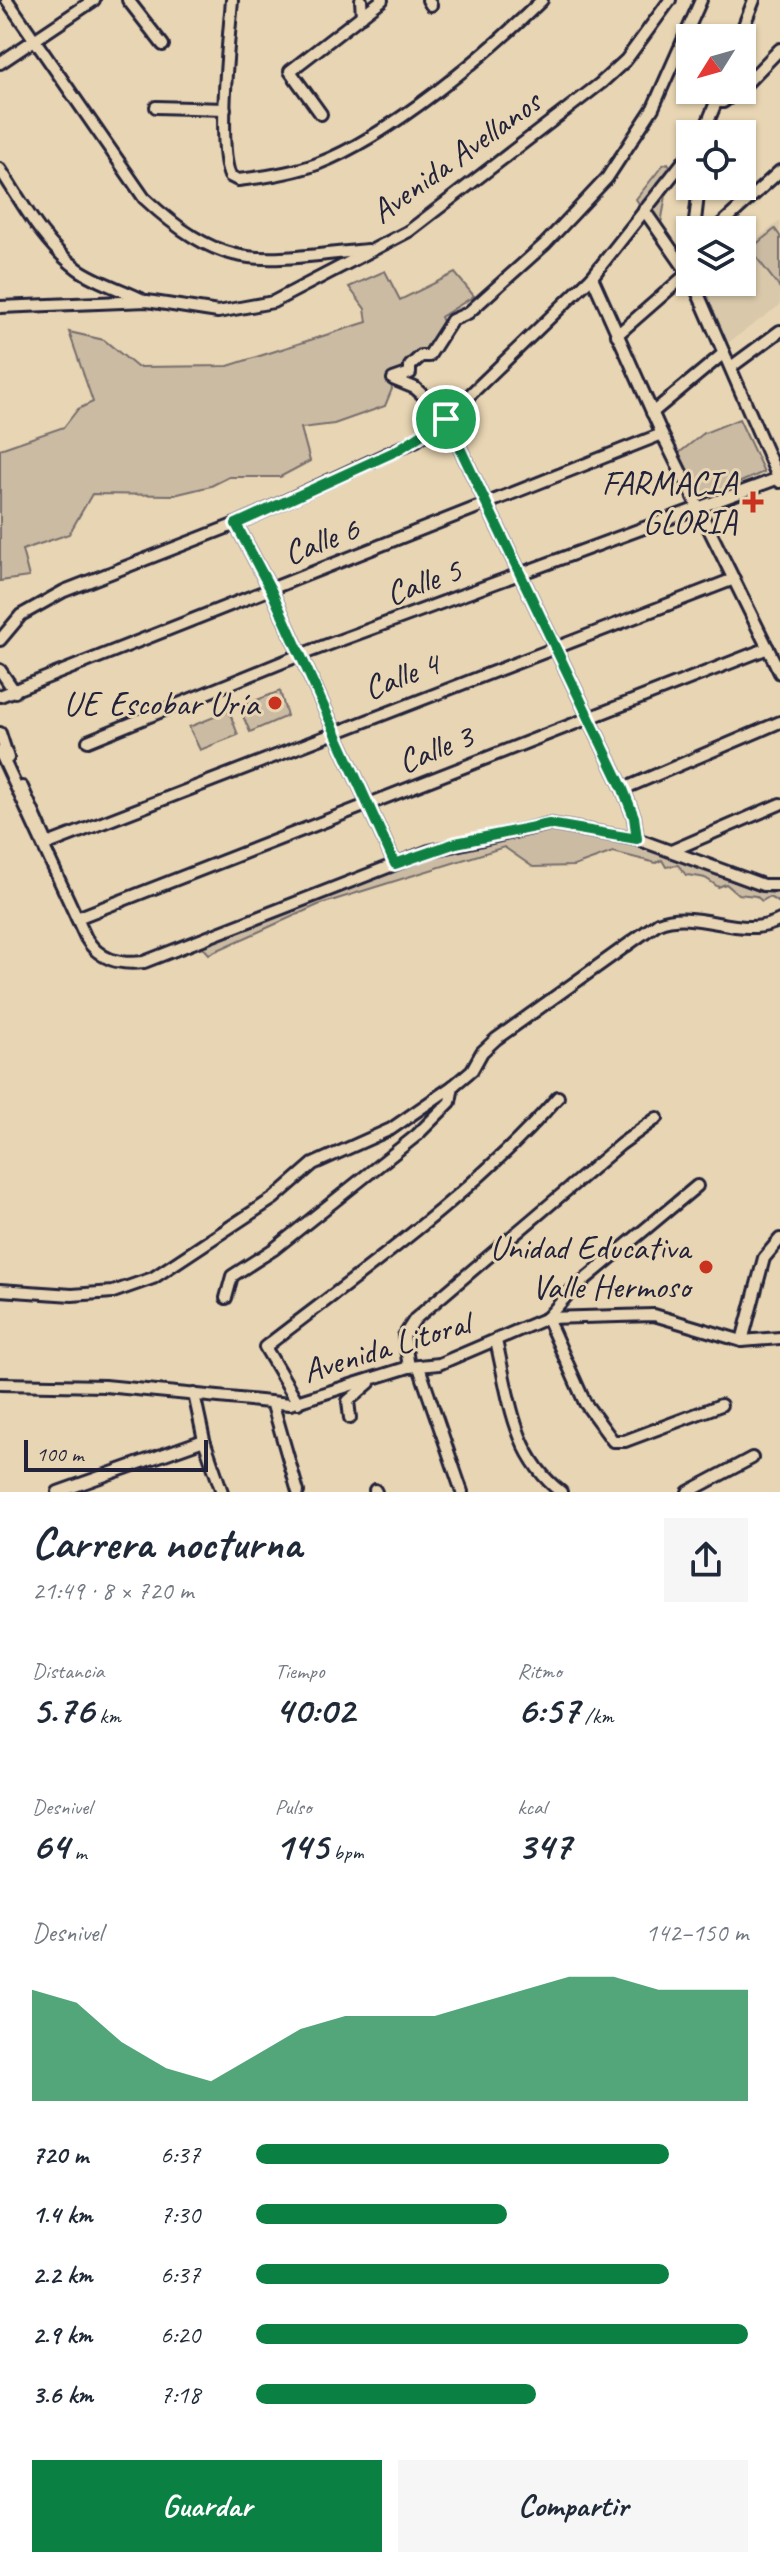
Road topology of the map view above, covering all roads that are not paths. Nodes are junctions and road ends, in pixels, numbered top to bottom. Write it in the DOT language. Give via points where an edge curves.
graph roads {
  1 [pos="7,0"];
  2 [pos="94,0"];
  3 [pos="128,0"];
  4 [pos="232,0"];
  5 [pos="361,0"];
  6 [pos="382,0"];
  7 [pos="542,0"];
  8 [pos="670,0"];
  9 [pos="701,0"];
  10 [pos="754,0"];
  11 [pos="362,16"];
  12 [pos="745,24"];
  13 [pos="35,39"];
  14 [pos="163,45"];
  15 [pos="780,49"];
  16 [pos="0,63"];
  17 [pos="756,72"];
  18 [pos="156,107"];
  19 [pos="225,109"];
  20 [pos="321,114"];
  21 [pos="0,169"];
  22 [pos="676,170"];
  23 [pos="780,171"];
  24 [pos="644,210"];
  25 [pos="730,216"];
  26 [pos="676,247"];
  27 [pos="374,250"];
  28 [pos="592,277"];
  29 [pos="676,288"];
  30 [pos="698,296"];
  31 [pos="147,301"];
  32 [pos="0,307"];
  33 [pos="779,334"];
  34 [pos="617,335"];
  35 [pos="724,353"];
  36 [pos="731,367"];
  37 [pos="652,413"];
  38 [pos="446,418"];
  39 [pos="662,434"];
  40 [pos="779,480"];
  41 [pos="488,505"];
  42 [pos="701,507"];
  43 [pos="236,524"];
  44 [pos="518,576"];
  45 [pos="734,579"];
  46 [pos="271,590"];
  47 [pos="0,640"];
  48 [pos="553,648"];
  49 [pos="768,648"];
  50 [pos="300,655"];
  51 [pos="0,670"];
  52 [pos="780,673"];
  53 [pos="15,692"];
  54 [pos="0,696"];
  55 [pos="588,718"];
  56 [pos="780,722"];
  57 [pos="335,730"];
  58 [pos="0,733"];
  59 [pos="88,741"];
  60 [pos="0,752"];
  61 [pos="623,789"];
  62 [pos="370,804"];
  63 [pos="780,804"];
  64 [pos="637,839"];
  65 [pos="45,844"];
  66 [pos="671,851"];
  67 [pos="395,864"];
  68 [pos="780,885"];
  69 [pos="77,918"];
  70 [pos="780,920"];
  71 [pos="453,1086"];
  72 [pos="558,1097"];
  73 [pos="657,1118"];
  74 [pos="697,1186"];
  75 [pos="780,1239"];
  76 [pos="0,1290"];
  77 [pos="226,1298"];
  78 [pos="547,1318"];
  79 [pos="780,1338"];
  80 [pos="496,1341"];
  81 [pos="742,1341"];
  82 [pos="414,1367"];
  83 [pos="369,1379"];
  84 [pos="0,1384"];
  85 [pos="194,1394"];
  86 [pos="298,1403"];
  87 [pos="273,1405"];
  88 [pos="721,1405"];
  89 [pos="350,1418"];
  90 [pos="204,1440"];
  91 [pos="752,1458"];
  92 [pos="58,1492"];
  93 [pos="222,1492"];
  94 [pos="298,1492"];
  95 [pos="462,1492"];
  96 [pos="561,1492"];
  97 [pos="688,1492"];
  1 -- 13 [label="street"];
  2 -- 13 [label="street"];
  3 -- 14 [label="street"];
  4 -- 19 [label="street"];
  5 -- 11 [label="street"];
  6 -- 11 [label="street"];
  7 -- 19 [label="street" via="447,83 346,150 293,172 238,180 228,170"];
  8 -- 27 [label="street, Avenida Avellanos" via="626,60 601,83 409,231"];
  9 -- 38 [label="street" via="653,108 607,178 545,244 468,313 452,320 429,356 421,356 410,373 393,379 415,388"];
  10 -- 12 [label="street"];
  11 -- 20 [label="street" via="290,71"];
  13 -- 16 [label="street"];
  13 -- 27 [label="street" via="144,198 199,242 245,259"];
  15 -- 17 [label="street"];
  18 -- 19 [label="street"];
  21 -- 31 [label="street" via="61,255 80,271"];
  22 -- 24 [label="street"];
  23 -- 25 [label="street"];
  24 -- 26 [label="street"];
  24 -- 28 [label="street"];
  27 -- 31 [label="street, Avenida Avellanos" via="252,308 218,312"];
  28 -- 34 [label="street"];
  28 -- 38 [label="street"];
  29 -- 34 [label="street"];
  30 -- 35 [label="street"];
  31 -- 32 [label="street, Avenida Avellanos"];
  33 -- 36 [label="street"];
  34 -- 37 [label="street"];
  35 -- 36 [label="street"];
  35 -- 37 [label="street"];
  36 -- 40 [label="street"];
  37 -- 39 [label="street"];
  38 -- 41 [label="street"];
  38 -- 43 [label="street" via="396,451"];
  39 -- 41 [label="street, Calle 6"];
  39 -- 42 [label="street"];
  40 -- 42 [label="street, Calle 5"];
  41 -- 44 [label="street"];
  41 -- 46 [label="street, Calle 6"];
  42 -- 44 [label="street, Calle 5"];
  42 -- 45 [label="street"];
  43 -- 46 [label="street"];
  43 -- 47 [label="street" via="64,591 21,615"];
  44 -- 48 [label="street"];
  44 -- 50 [label="street, Calle 5"];
  45 -- 48 [label="street, Calle 4"];
  45 -- 49 [label="street"];
  46 -- 50 [label="street"];
  46 -- 53 [label="street, Calle 6"];
  48 -- 55 [label="street"];
  48 -- 57 [label="street, Calle 4"];
  49 -- 52 [label="street"];
  49 -- 55 [label="street, Calle 3"];
  50 -- 57 [label="street"];
  50 -- 59 [label="street, Calle 5"];
  51 -- 53 [label="street"];
  53 -- 54 [label="street, Calle 6"];
  55 -- 61 [label="street"];
  55 -- 62 [label="street, Calle 3"];
  56 -- 61 [label="street"];
  57 -- 62 [label="street"];
  57 -- 65 [label="street, Calle 4"];
  58 -- 65 [label="street"];
  60 -- 65 [label="street"];
  61 -- 64 [label="street"];
  62 -- 67 [label="street"];
  62 -- 69 [label="street, Calle 3"];
  63 -- 66 [label="street"];
  64 -- 66 [label="street"];
  64 -- 67 [label="street" via="549,824 456,843"];
  65 -- 69 [label="street"];
  66 -- 68 [label="street" via="763,885"];
  67 -- 69 [label="street" via="144,962 115,962 92,949"];
  70 -- 71 [label="street" via="761,928 682,917 658,923 496,1039"];
  71 -- 76 [label="street" via="391,1129 313,1164 274,1198 153,1278 113,1292"];
  71 -- 77 [label="street" via="450,1102 417,1135 232,1276"];
  72 -- 86 [label="street" via="520,1140 460,1192 265,1347"];
  73 -- 82 [label="street" via="415,1319 404,1336"];
  74 -- 78 [label="street" via="571,1291"];
  75 -- 81 [label="street" via="764,1258"];
  78 -- 80 [label="street, Avenida Litoral"];
  78 -- 81 [label="street, Avenida Litoral" via="654,1315"];
  78 -- 88 [label="street" via="585,1403 613,1441"];
  79 -- 81 [label="street, Avenida Litoral"];
  80 -- 82 [label="street, Avenida Litoral" via="439,1364"];
  80 -- 96 [label="street" via="523,1447 534,1467"];
  82 -- 83 [label="street, Avenida Litoral"];
  82 -- 95 [label="street"];
  83 -- 86 [label="street, Avenida Litoral"];
  83 -- 89 [label="street" via="348,1401"];
  84 -- 85 [label="street, Avenida Litoral"];
  85 -- 87 [label="street, Avenida Litoral"];
  85 -- 90 [label="street"];
  86 -- 87 [label="street, Avenida Litoral"];
  87 -- 94 [label="street"];
  90 -- 92 [label="street"];
  90 -- 93 [label="street"];
  91 -- 97 [label="street"];
}
